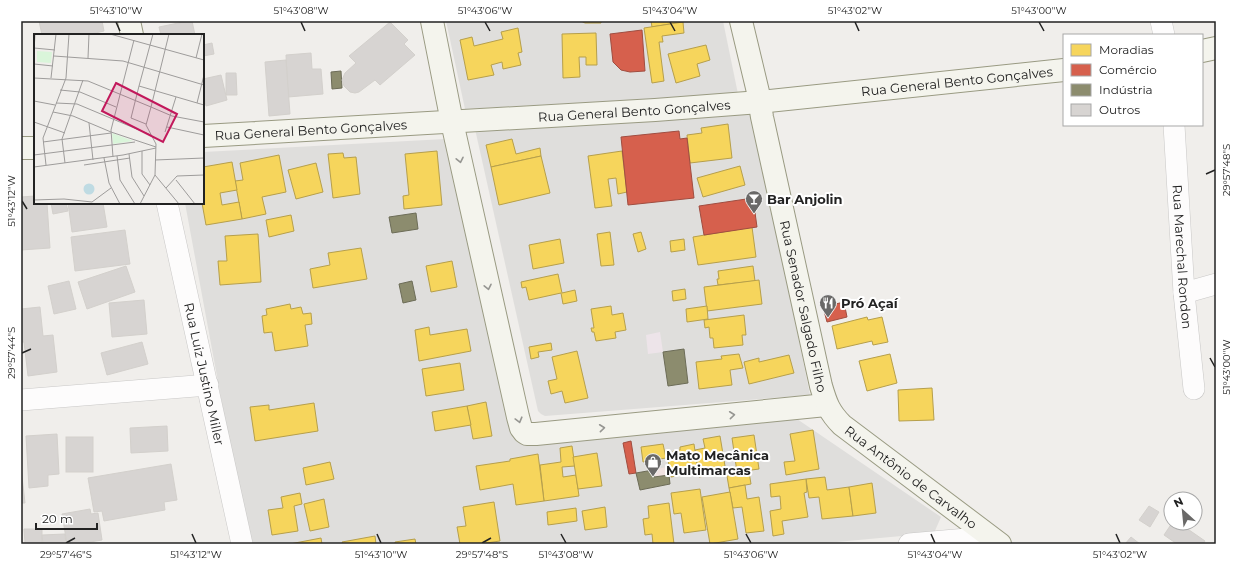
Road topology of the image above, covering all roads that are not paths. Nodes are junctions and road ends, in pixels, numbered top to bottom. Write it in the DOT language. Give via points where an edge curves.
graph roads {
  1 [pos="129,21"];
  2 [pos="432,21"];
  3 [pos="740,21"];
  4 [pos="1161,21"];
  5 [pos="132,34"];
  6 [pos="1164,34"];
  7 [pos="1216,48"];
  8 [pos="1203,51"];
  9 [pos="1063,70"];
  10 [pos="760,102"];
  11 [pos="452,122"];
  12 [pos="1174,126"];
  13 [pos="204,136"];
  14 [pos="21,148"];
  15 [pos="34,148"];
  16 [pos="168,204"];
  17 [pos="1216,284"];
  18 [pos="1184,293"];
  19 [pos="208,384"];
  20 [pos="1194,388"];
  21 [pos="21,400"];
  22 [pos="826,405"];
  23 [pos="995,541"];
  24 [pos="242,544"];
  25 [pos="909,544"];
  1 -- 5 [label="main road"];
  2 -- 11 [label="main road"];
  3 -- 10 [label="main road, Rua Senador Salgado Filho"];
  4 -- 6 [label="street"];
  7 -- 8 [label="main road"];
  9 -- 10 [label="main road, Rua General Bento Gonçalves"];
  10 -- 11 [label="main road, Rua General Bento Gonçalves"];
  10 -- 22 [label="main road, Rua Senador Salgado Filho"];
  11 -- 13 [label="main road, Rua General Bento Gonçalves"];
  11 -- 22 [label="main road, one-way" via="509,382 524,432 536,434"];
  12 -- 18 [label="street, Rua Marechal Rondon"];
  14 -- 15 [label="main road"];
  16 -- 19 [label="street, Rua Luiz Justino Miller"];
  17 -- 18 [label="street"];
  18 -- 20 [label="street, Rua Marechal Rondon"];
  19 -- 21 [label="street"];
  19 -- 24 [label="street, Rua Luiz Justino Miller"];
  22 -- 23 [label="main road, Rua Antônio de Carvalho" via="842,425"];
  23 -- 25 [label="street"];
}
